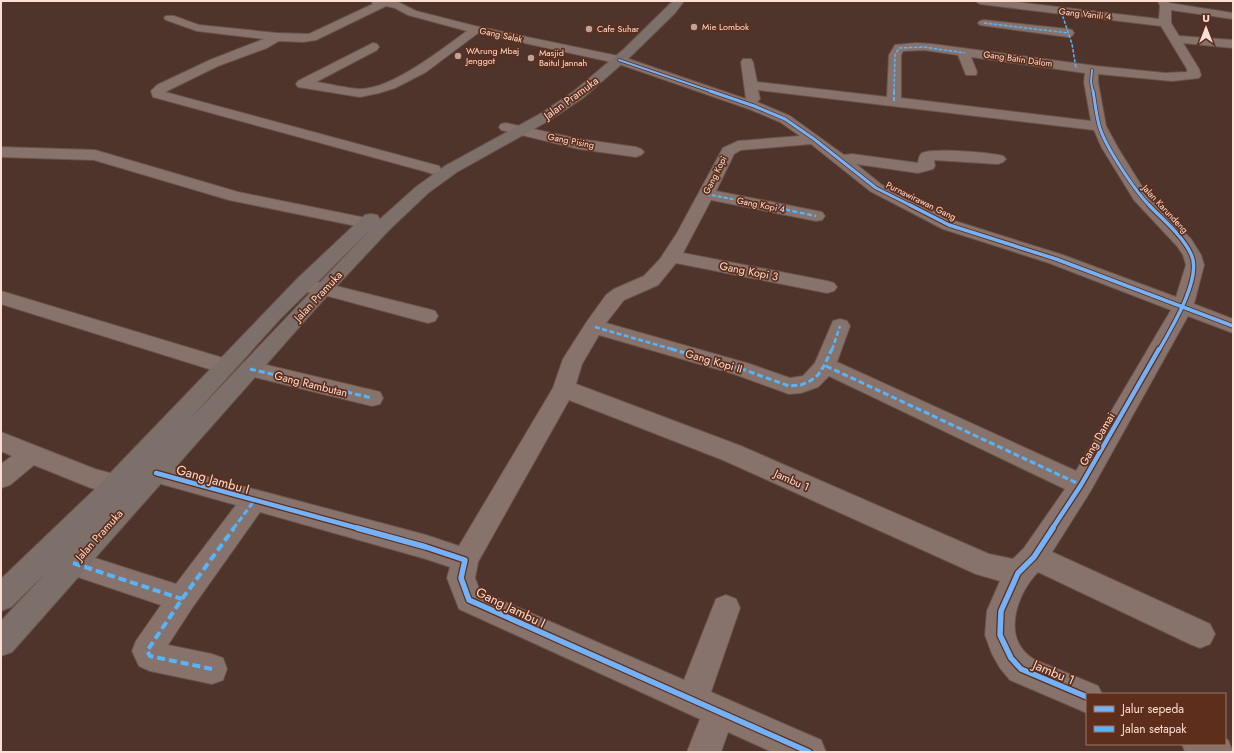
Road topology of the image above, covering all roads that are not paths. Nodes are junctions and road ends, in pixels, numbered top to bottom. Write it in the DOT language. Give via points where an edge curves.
graph roads {
  1 [pos="667,1"];
  2 [pos="679,1"];
  3 [pos="980,1"];
  4 [pos="380,2"];
  5 [pos="1150,2"];
  6 [pos="1164,3"];
  7 [pos="1060,11"];
  8 [pos="1233,16"];
  9 [pos="170,18"];
  10 [pos="984,23"];
  11 [pos="1165,23"];
  12 [pos="476,30"];
  13 [pos="1068,33"];
  14 [pos="277,37"];
  15 [pos="1175,39"];
  16 [pos="1233,44"];
  17 [pos="372,47"];
  18 [pos="965,53"];
  19 [pos="612,59"];
  20 [pos="747,62"];
  21 [pos="1076,68"];
  22 [pos="1092,70"];
  23 [pos="971,72"];
  24 [pos="752,85"];
  25 [pos="894,101"];
  26 [pos="754,106"];
  27 [pos="1099,126"];
  28 [pos="514,129"];
  29 [pos="814,139"];
  30 [pos="1,152"];
  31 [pos="636,152"];
  32 [pos="998,159"];
  33 [pos="839,160"];
  34 [pos="433,168"];
  35 [pos="706,194"];
  36 [pos="816,216"];
  37 [pos="366,223"];
  38 [pos="671,256"];
  39 [pos="302,286"];
  40 [pos="827,287"];
  41 [pos="324,289"];
  42 [pos="1,297"];
  43 [pos="1182,307"];
  44 [pos="428,316"];
  45 [pos="840,326"];
  46 [pos="1233,326"];
  47 [pos="594,327"];
  48 [pos="225,366"];
  49 [pos="826,366"];
  50 [pos="250,369"];
  51 [pos="564,388"];
  52 [pos="372,398"];
  53 [pos="1,441"];
  54 [pos="31,454"];
  55 [pos="156,473"];
  56 [pos="1,478"];
  57 [pos="116,484"];
  58 [pos="1081,485"];
  59 [pos="254,500"];
  60 [pos="465,560"];
  61 [pos="73,563"];
  62 [pos="1026,565"];
  63 [pos="1,598"];
  64 [pos="182,599"];
  65 [pos="726,608"];
  66 [pos="1200,634"];
  67 [pos="1,642"];
  68 [pos="212,669"];
  69 [pos="1086,697"];
  70 [pos="706,706"];
  71 [pos="1200,745"];
  72 [pos="704,752"];
  73 [pos="809,752"];
  74 [pos="1216,752"];
  1 -- 19 [label="main road, Jalan Pramuka"];
  2 -- 19 [label="main road, Jalan Pramuka" via="671,11"];
  3 -- 7 [label="street, Gang Vanili 4"];
  4 -- 12 [label="street, Gang Salak" via="398,5 412,13"];
  4 -- 14 [label="street" via="312,37"];
  5 -- 6 [label="street"];
  6 -- 8 [label="street"];
  6 -- 11 [label="street"];
  7 -- 11 [label="street, Gang Vanili 4"];
  7 -- 13 [label="street"];
  9 -- 14 [label="street" via="197,28"];
  10 -- 13 [label="street"];
  11 -- 15 [label="street"];
  12 -- 17 [label="street" via="435,60 385,88 370,93 303,84"];
  12 -- 19 [label="street, Gang Salak"];
  13 -- 21 [label="street"];
  14 -- 34 [label="street" via="263,45 214,63 162,88 158,94"];
  15 -- 16 [label="street"];
  15 -- 22 [label="street, Gang Batin Dalom" via="1194,75 1169,77"];
  18 -- 21 [label="street, Gang Batin Dalom"];
  18 -- 23 [label="street, Gang Batin Dalom"];
  18 -- 25 [label="street" via="911,46 899,48 895,54"];
  19 -- 26 [label="street, Purnawirawan Gang"];
  19 -- 28 [label="main road, Jalan Pramuka" via="578,95 545,117"];
  20 -- 24 [label="street"];
  21 -- 22 [label="street, Gang Batin Dalom"];
  22 -- 27 [label="street, Jalan Karundeng" via="1091,82"];
  24 -- 25 [label="street"];
  24 -- 26 [label="street"];
  25 -- 27 [label="street"];
  26 -- 29 [label="street, Purnawirawan Gang" via="785,119"];
  27 -- 43 [label="street, Jalan Karundeng" via="1140,196 1185,243 1192,255 1195,265"];
  28 -- 31 [label="street, Gang Pising" via="578,144"];
  28 -- 34 [label="main road, Jalan Pramuka"];
  28 -- 41 [label="main road, Jalan Pramuka" via="422,190 383,226"];
  29 -- 33 [label="street, Purnawirawan Gang"];
  29 -- 35 [label="street, Gang Kopi" via="738,146 728,151"];
  30 -- 37 [label="street" via="95,155 235,196"];
  32 -- 33 [label="street" via="936,154 926,157 927,166 918,168 852,159"];
  33 -- 43 [label="street, Purnawirawan Gang" via="876,188 949,225 1056,259"];
  34 -- 37 [label="main road, Jalan Pramuka"];
  35 -- 36 [label="street, Gang Kopi 4"];
  35 -- 38 [label="street, Gang Kopi"];
  37 -- 39 [label="main road, Jalan Pramuka"];
  38 -- 40 [label="street, Gang Kopi 3"];
  38 -- 47 [label="street" via="654,279 616,296"];
  39 -- 41 [label="street"];
  39 -- 48 [label="main road, Jalan Pramuka"];
  41 -- 44 [label="street"];
  41 -- 50 [label="main road, Jalan Pramuka"];
  42 -- 48 [label="street"];
  43 -- 46 [label="street, Purnawirawan Gang"];
  43 -- 58 [label="street, Gang Damai"];
  45 -- 49 [label="street"];
  47 -- 49 [label="street, Gang Kopi II" via="742,369 789,386 810,383"];
  47 -- 51 [label="street" via="572,363"];
  48 -- 57 [label="main road, Jalan Pramuka"];
  49 -- 58 [label="street"];
  50 -- 52 [label="street, Gang Rambutan"];
  50 -- 55 [label="main road, Jalan Pramuka"];
  51 -- 60 [label="street"];
  51 -- 62 [label="street, Jambu 1" via="732,453 986,565"];
  53 -- 54 [label="street"];
  54 -- 56 [label="street"];
  54 -- 57 [label="street" via="91,478"];
  55 -- 59 [label="street, Gang Jambu I"];
  55 -- 61 [label="main road, Jalan Pramuka"];
  57 -- 63 [label="main road, Jalan Pramuka"];
  58 -- 62 [label="street, Gang Damai"];
  59 -- 60 [label="street, Gang Jambu I"];
  59 -- 64 [label="street"];
  60 -- 70 [label="street, Gang Jambu I" via="460,578 469,600"];
  61 -- 64 [label="street"];
  61 -- 67 [label="main road, Jalan Pramuka"];
  62 -- 66 [label="street"];
  62 -- 69 [label="street, Jambu 1" via="1000,611 1000,635 1007,652 1021,669"];
  64 -- 68 [label="street" via="147,651 150,656"];
  65 -- 70 [label="street"];
  70 -- 72 [label="street"];
  70 -- 73 [label="street, Gang Jambu I"];
  71 -- 74 [label="street"];
}
